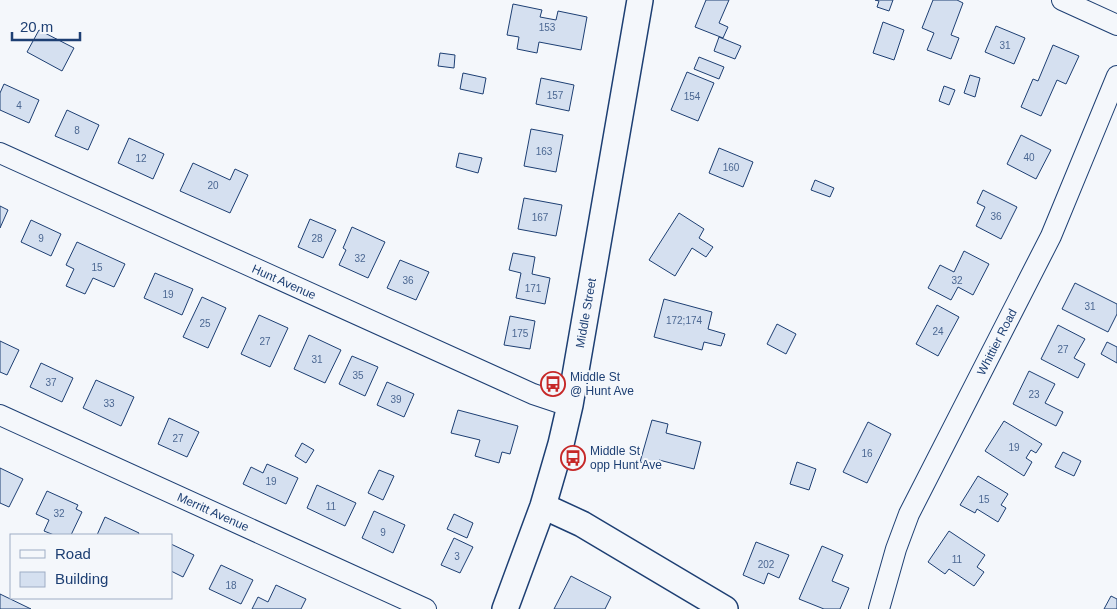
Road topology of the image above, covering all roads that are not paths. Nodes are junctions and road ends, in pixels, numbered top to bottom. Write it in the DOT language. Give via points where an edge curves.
graph roads {
  1 [pos="640,0"];
  2 [pos="1062,0"];
  3 [pos="1117,25"];
  4 [pos="1117,76"];
  5 [pos="0,153"];
  6 [pos="570,404"];
  7 [pos="0,415"];
  8 [pos="543,506"];
  9 [pos="426,609"];
  10 [pos="505,609"];
  11 [pos="725,609"];
  12 [pos="879,609"];
  1 -- 6 [label="street, Middle Street"];
  2 -- 3 [label="street"];
  4 -- 12 [label="street, Whittier Road" via="1051,236 909,514"];
  5 -- 6 [label="street, Hunt Avenue" via="533,394"];
  6 -- 8 [label="street, Middle Street"];
  7 -- 9 [label="street, Merritt Avenue"];
  8 -- 10 [label="street, Middle Street"];
  8 -- 11 [label="street" via="582,524"];
}
